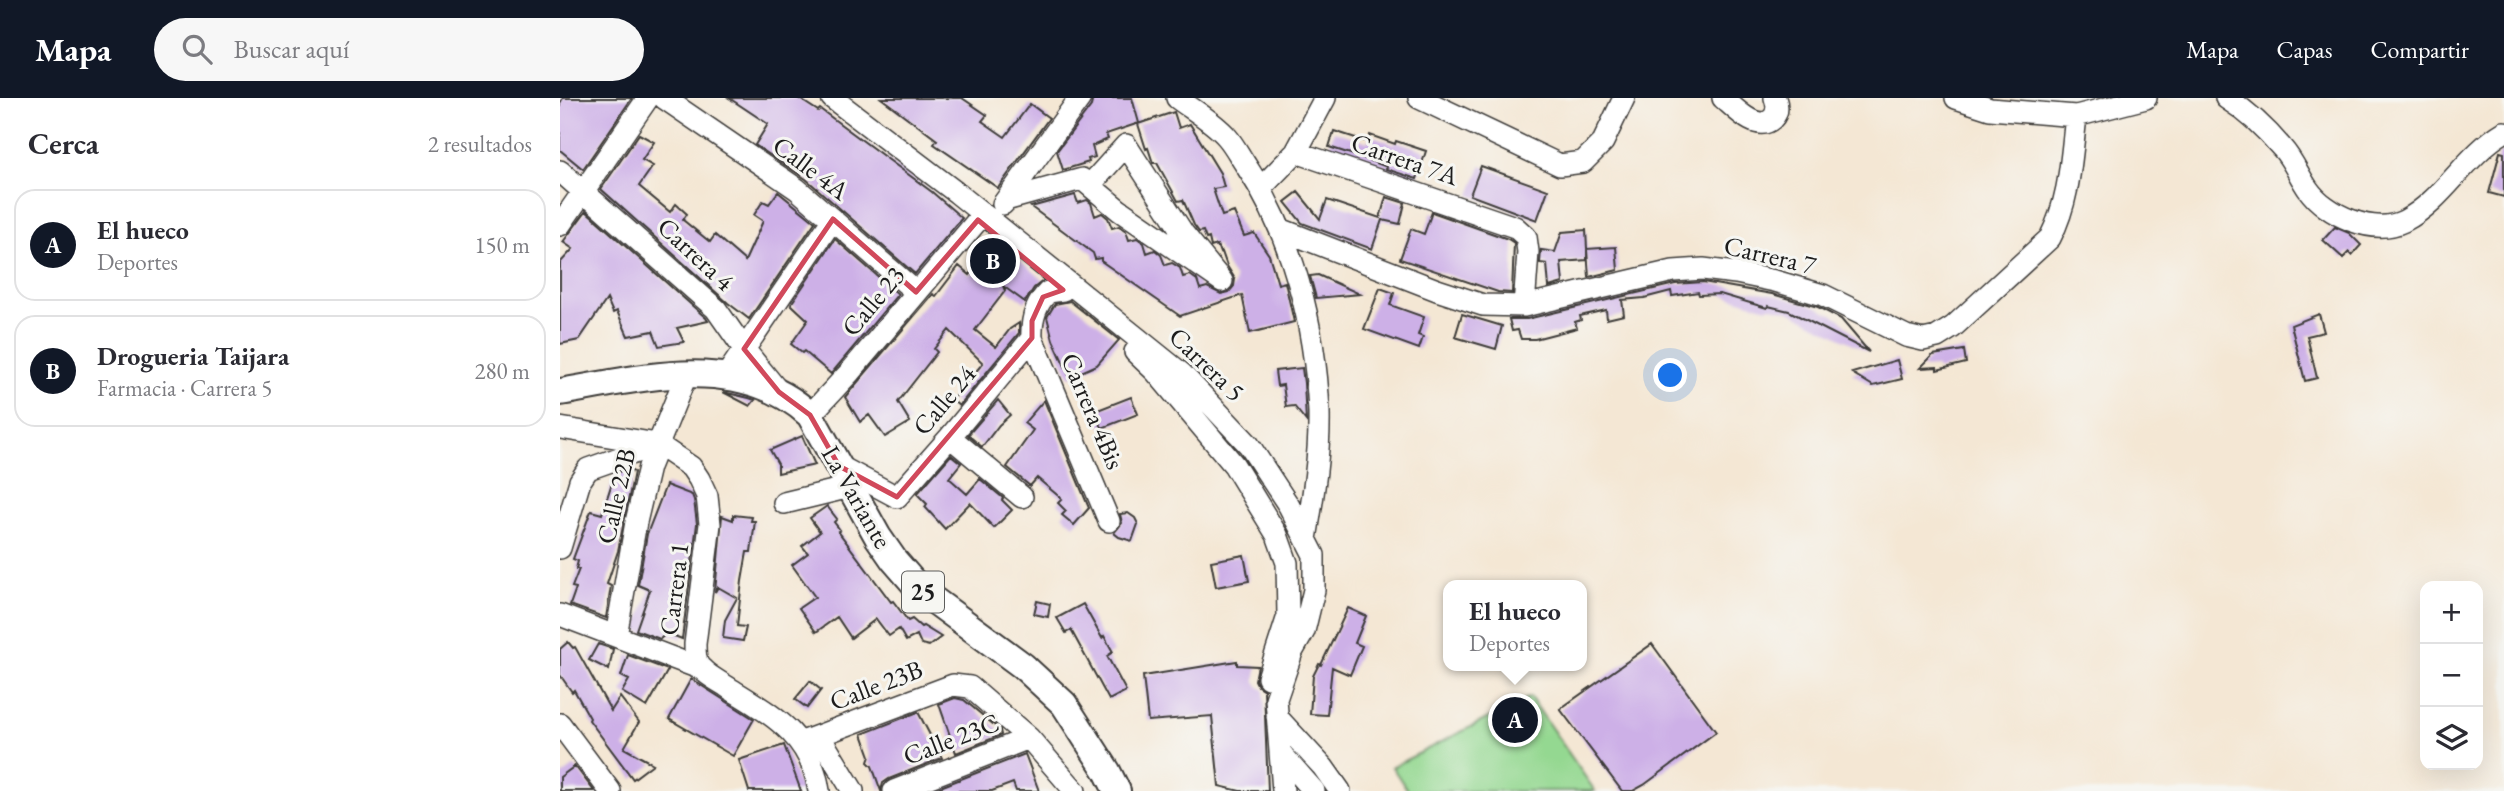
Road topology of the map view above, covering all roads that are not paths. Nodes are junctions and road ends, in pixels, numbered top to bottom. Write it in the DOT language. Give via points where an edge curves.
graph roads {
  1 [pos="648,98"];
  2 [pos="664,98"];
  3 [pos="816,98"];
  4 [pos="832,98"];
  5 [pos="1080,98"];
  6 [pos="1177,98"];
  7 [pos="1325,98"];
  8 [pos="1419,98"];
  9 [pos="1624,98"];
  10 [pos="1723,98"];
  11 [pos="1775,98"];
  12 [pos="1956,98"];
  13 [pos="2146,98"];
  14 [pos="2226,98"];
  15 [pos="2076,116"];
  16 [pos="2504,132"];
  17 [pos="1296,152"];
  18 [pos="560,171"];
  19 [pos="1090,185"];
  20 [pos="1261,188"];
  21 [pos="583,192"];
  22 [pos="1006,200"];
  23 [pos="833,219"];
  24 [pos="985,220"];
  25 [pos="560,225"];
  26 [pos="1280,229"];
  27 [pos="1063,290"];
  28 [pos="916,292"];
  29 [pos="1524,306"];
  30 [pos="1032,330"];
  31 [pos="744,349"];
  32 [pos="687,373"];
  33 [pos="726,376"];
  34 [pos="560,392"];
  35 [pos="779,393"];
  36 [pos="810,415"];
  37 [pos="560,428"];
  38 [pos="950,437"];
  39 [pos="657,444"];
  40 [pos="844,476"];
  41 [pos="1022,497"];
  42 [pos="784,503"];
  43 [pos="1109,521"];
  44 [pos="1306,539"];
  45 [pos="560,548"];
  46 [pos="560,615"];
  47 [pos="616,636"];
  48 [pos="699,668"];
  49 [pos="1277,717"];
  50 [pos="560,724"];
  51 [pos="1028,738"];
  52 [pos="811,739"];
  53 [pos="1280,751"];
  54 [pos="610,791"];
  55 [pos="819,791"];
  56 [pos="853,791"];
  57 [pos="894,791"];
  58 [pos="1075,791"];
  59 [pos="1117,791"];
  60 [pos="1273,791"];
  61 [pos="1283,791"];
  62 [pos="1314,791"];
  63 [pos="1340,791"];
  1 -- 21 [label="street"];
  2 -- 23 [label="street, Calle 4A"];
  3 -- 24 [label="street, Carrera 5"];
  4 -- 24 [label="street, Carrera 5"];
  5 -- 22 [label="street, Calle 23"];
  6 -- 20 [label="street" via="1227,137"];
  7 -- 17 [label="street"];
  8 -- 9 [label="street" via="1560,165 1583,162 1602,142"];
  10 -- 11 [label="street" via="1759,123 1771,120 1778,107"];
  12 -- 15 [label="street" via="1990,109"];
  13 -- 15 [label="street"];
  14 -- 16 [label="street" via="2284,149 2319,201 2345,218 2366,224 2401,222 2421,210 2481,148"];
  15 -- 29 [label="street, Carrera 7" via="2069,182 2050,238 1937,337 1923,340 1906,335 1822,295 1775,281 1703,269 1673,271"];
  17 -- 20 [label="street"];
  17 -- 29 [label="street, Carrera 7A" via="1515,227 1526,237 1528,252"];
  18 -- 21 [label="street, Carrera 4"];
  19 -- 19 [label="street" via="1119,210 1222,281 1183,233 1126,145"];
  19 -- 22 [label="street" via="1082,179"];
  20 -- 26 [label="street"];
  21 -- 25 [label="street"];
  21 -- 31 [label="street, Carrera 4" via="716,309"];
  22 -- 24 [label="street, Calle 23"];
  23 -- 28 [label="street, Calle 4A"];
  23 -- 31 [label="street"];
  24 -- 27 [label="street, Carrera 5"];
  24 -- 28 [label="street, Calle 23"];
  24 -- 44 [label="street, Carrera 5" via="1182,374 1249,445"];
  26 -- 29 [label="street, Carrera 7" via="1483,305"];
  26 -- 44 [label="street" via="1314,351 1319,414"];
  27 -- 30 [label="street, Calle 24" via="1048,292 1040,302"];
  27 -- 60 [label="street, Carrera 5" via="1156,372 1234,465 1277,535 1287,563 1289,595 1266,702"];
  28 -- 36 [label="street, Calle 23"];
  30 -- 38 [label="street, Calle 24"];
  30 -- 43 [label="street, Carrera 4Bis"];
  31 -- 33 [label="street"];
  31 -- 35 [label="street, Carrera 4"];
  32 -- 33 [label="main road, La Variante / 25"];
  32 -- 34 [label="main road, La Variante / 25"];
  32 -- 39 [label="street, Calle 22B"];
  33 -- 35 [label="main road, La Variante / 25"];
  35 -- 36 [label="main road, La Variante / 25"];
  36 -- 40 [label="main road, La Variante / 25"];
  37 -- 39 [label="street, Carrera 1"];
  38 -- 40 [label="street, Calle 24" via="897,497"];
  38 -- 41 [label="street"];
  39 -- 45 [label="street" via="588,470 580,481"];
  39 -- 47 [label="street, Calle 22B" via="636,522"];
  39 -- 48 [label="street, Carrera 1" via="691,467 707,496 710,524 695,644"];
  40 -- 42 [label="street"];
  40 -- 59 [label="main road, La Variante / 25" via="894,561 920,590 1023,666 1063,704"];
  44 -- 49 [label="street, Carrera 5" via="1314,555 1312,600 1304,631 1283,674"];
  46 -- 47 [label="street"];
  47 -- 48 [label="street"];
  48 -- 52 [label="street, Carrera 1"];
  49 -- 53 [label="street, Carrera 5"];
  49 -- 63 [label="street"];
  50 -- 54 [label="street"];
  51 -- 52 [label="street, Calle 23B" via="970,687 953,685"];
  51 -- 57 [label="street, Calle 23C"];
  51 -- 58 [label="street"];
  52 -- 55 [label="street, Carrera 1"];
  52 -- 56 [label="street"];
  53 -- 61 [label="street, Carrera 5"];
  53 -- 62 [label="street"];
}
